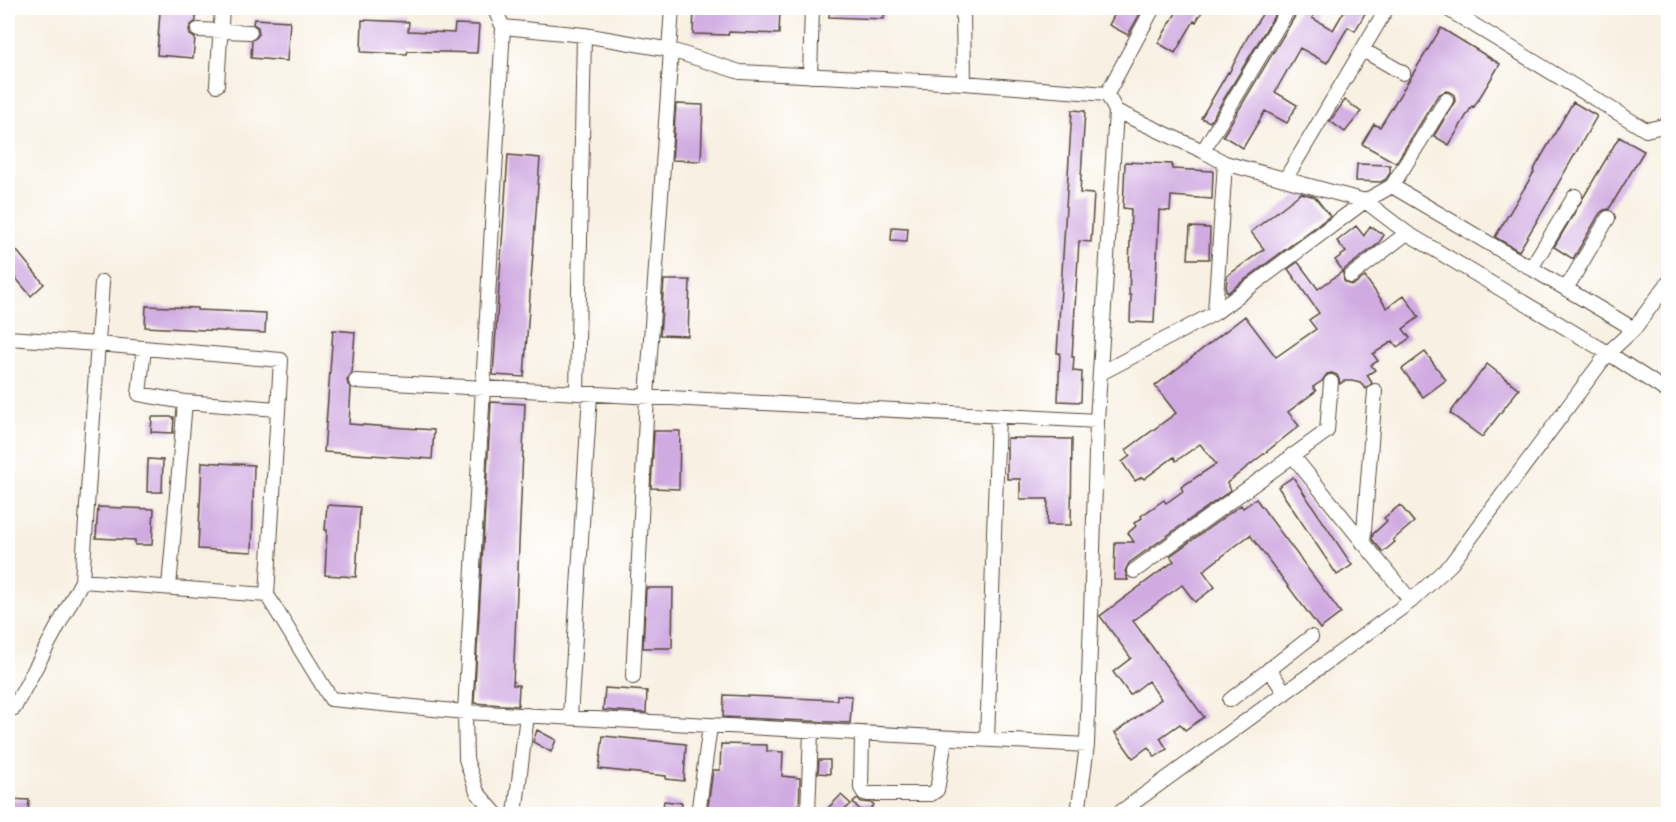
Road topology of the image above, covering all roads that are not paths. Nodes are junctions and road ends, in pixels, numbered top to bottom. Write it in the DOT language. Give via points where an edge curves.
graph roads {
  1 [pos="222,8"];
  2 [pos="494,8"];
  3 [pos="672,8"];
  4 [pos="812,8"];
  5 [pos="963,8"];
  6 [pos="1154,8"];
  7 [pos="1289,8"];
  8 [pos="1387,8"];
  9 [pos="1446,8"];
  10 [pos="503,27"];
  11 [pos="198,30"];
  12 [pos="220,31"];
  13 [pos="250,32"];
  14 [pos="584,35"];
  15 [pos="670,50"];
  16 [pos="1363,50"];
  17 [pos="1403,73"];
  18 [pos="810,76"];
  19 [pos="964,82"];
  20 [pos="218,86"];
  21 [pos="1107,94"];
  22 [pos="1446,100"];
  23 [pos="1116,111"];
  24 [pos="1668,125"];
  25 [pos="1203,150"];
  26 [pos="1226,163"];
  27 [pos="1286,178"];
  28 [pos="1392,186"];
  29 [pos="1575,196"];
  30 [pos="1365,201"];
  31 [pos="1608,218"];
  32 [pos="1407,233"];
  33 [pos="1531,268"];
  34 [pos="1351,276"];
  35 [pos="102,282"];
  36 [pos="1668,283"];
  37 [pos="1566,289"];
  38 [pos="1215,313"];
  39 [pos="8,328"];
  40 [pos="1634,328"];
  41 [pos="12,339"];
  42 [pos="98,344"];
  43 [pos="144,348"];
  44 [pos="1608,353"];
  45 [pos="1101,373"];
  46 [pos="356,381"];
  47 [pos="1331,382"];
  48 [pos="483,389"];
  49 [pos="1375,391"];
  50 [pos="1668,392"];
  51 [pos="584,393"];
  52 [pos="647,397"];
  53 [pos="185,402"];
  54 [pos="278,409"];
  55 [pos="998,416"];
  56 [pos="1097,422"];
  57 [pos="1293,455"];
  58 [pos="1363,543"];
  59 [pos="1134,571"];
  60 [pos="82,580"];
  61 [pos="169,587"];
  62 [pos="267,596"];
  63 [pos="1411,602"];
  64 [pos="1311,637"];
  65 [pos="1269,669"];
  66 [pos="633,677"];
  67 [pos="1285,693"];
  68 [pos="1230,700"];
  69 [pos="8,708"];
  70 [pos="465,712"];
  71 [pos="527,715"];
  72 [pos="570,717"];
  73 [pos="710,726"];
  74 [pos="811,731"];
  75 [pos="862,734"];
  76 [pos="945,738"];
  77 [pos="987,740"];
  78 [pos="1087,745"];
  79 [pos="496,814"];
  80 [pos="515,814"];
  81 [pos="698,814"];
  82 [pos="808,814"];
  83 [pos="1078,814"];
  84 [pos="1118,814"];
  1 -- 12 [label="street"];
  2 -- 10 [label="street"];
  3 -- 15 [label="street"];
  4 -- 18 [label="street"];
  5 -- 19 [label="street"];
  6 -- 21 [label="street"];
  7 -- 25 [label="street"];
  8 -- 16 [label="street"];
  9 -- 24 [label="street" via="1646,130"];
  10 -- 14 [label="street"];
  10 -- 48 [label="street"];
  11 -- 12 [label="street"];
  12 -- 13 [label="street"];
  12 -- 20 [label="street"];
  14 -- 15 [label="street"];
  14 -- 51 [label="street"];
  15 -- 18 [label="street" via="740,72"];
  15 -- 52 [label="street"];
  16 -- 17 [label="street"];
  16 -- 27 [label="street"];
  18 -- 19 [label="street"];
  19 -- 21 [label="street"];
  21 -- 23 [label="street"];
  22 -- 28 [label="street"];
  23 -- 25 [label="street"];
  23 -- 45 [label="street"];
  25 -- 26 [label="street"];
  26 -- 27 [label="street"];
  26 -- 38 [label="street"];
  27 -- 30 [label="street"];
  28 -- 30 [label="street"];
  28 -- 33 [label="street"];
  29 -- 33 [label="street"];
  30 -- 32 [label="street"];
  30 -- 38 [label="street"];
  31 -- 37 [label="street"];
  32 -- 34 [label="street"];
  32 -- 44 [label="street"];
  33 -- 37 [label="street"];
  35 -- 42 [label="street"];
  36 -- 40 [label="street"];
  37 -- 40 [label="street"];
  38 -- 45 [label="street"];
  39 -- 41 [label="street"];
  40 -- 44 [label="street"];
  41 -- 42 [label="street"];
  42 -- 43 [label="street"];
  42 -- 60 [label="street"];
  43 -- 53 [label="street" via="139,394"];
  43 -- 54 [label="street" via="281,360"];
  44 -- 50 [label="street"];
  44 -- 63 [label="street" via="1451,564"];
  45 -- 56 [label="street"];
  46 -- 48 [label="street"];
  47 -- 57 [label="street" via="1327,430"];
  48 -- 51 [label="street"];
  48 -- 70 [label="street"];
  49 -- 58 [label="street"];
  51 -- 52 [label="street"];
  51 -- 72 [label="street"];
  52 -- 55 [label="street"];
  52 -- 66 [label="street"];
  53 -- 54 [label="street"];
  53 -- 61 [label="street"];
  54 -- 62 [label="street"];
  55 -- 56 [label="street"];
  55 -- 77 [label="street"];
  56 -- 78 [label="street"];
  57 -- 58 [label="street"];
  57 -- 59 [label="street"];
  58 -- 63 [label="street"];
  60 -- 61 [label="street"];
  60 -- 69 [label="street" via="14,708"];
  61 -- 62 [label="street"];
  62 -- 70 [label="street" via="332,699"];
  63 -- 67 [label="street"];
  64 -- 65 [label="street"];
  65 -- 67 [label="street"];
  65 -- 68 [label="street"];
  67 -- 84 [label="street"];
  70 -- 71 [label="street"];
  70 -- 79 [label="street" via="466,759 477,792"];
  71 -- 72 [label="street"];
  71 -- 80 [label="street"];
  72 -- 73 [label="street"];
  73 -- 74 [label="street"];
  73 -- 81 [label="street"];
  74 -- 75 [label="street"];
  74 -- 82 [label="street"];
  75 -- 76 [label="street"];
  75 -- 76 [label="street" via="861,788 868,794 934,792 939,785"];
  76 -- 77 [label="street"];
  77 -- 78 [label="street"];
  78 -- 83 [label="street"];
}
